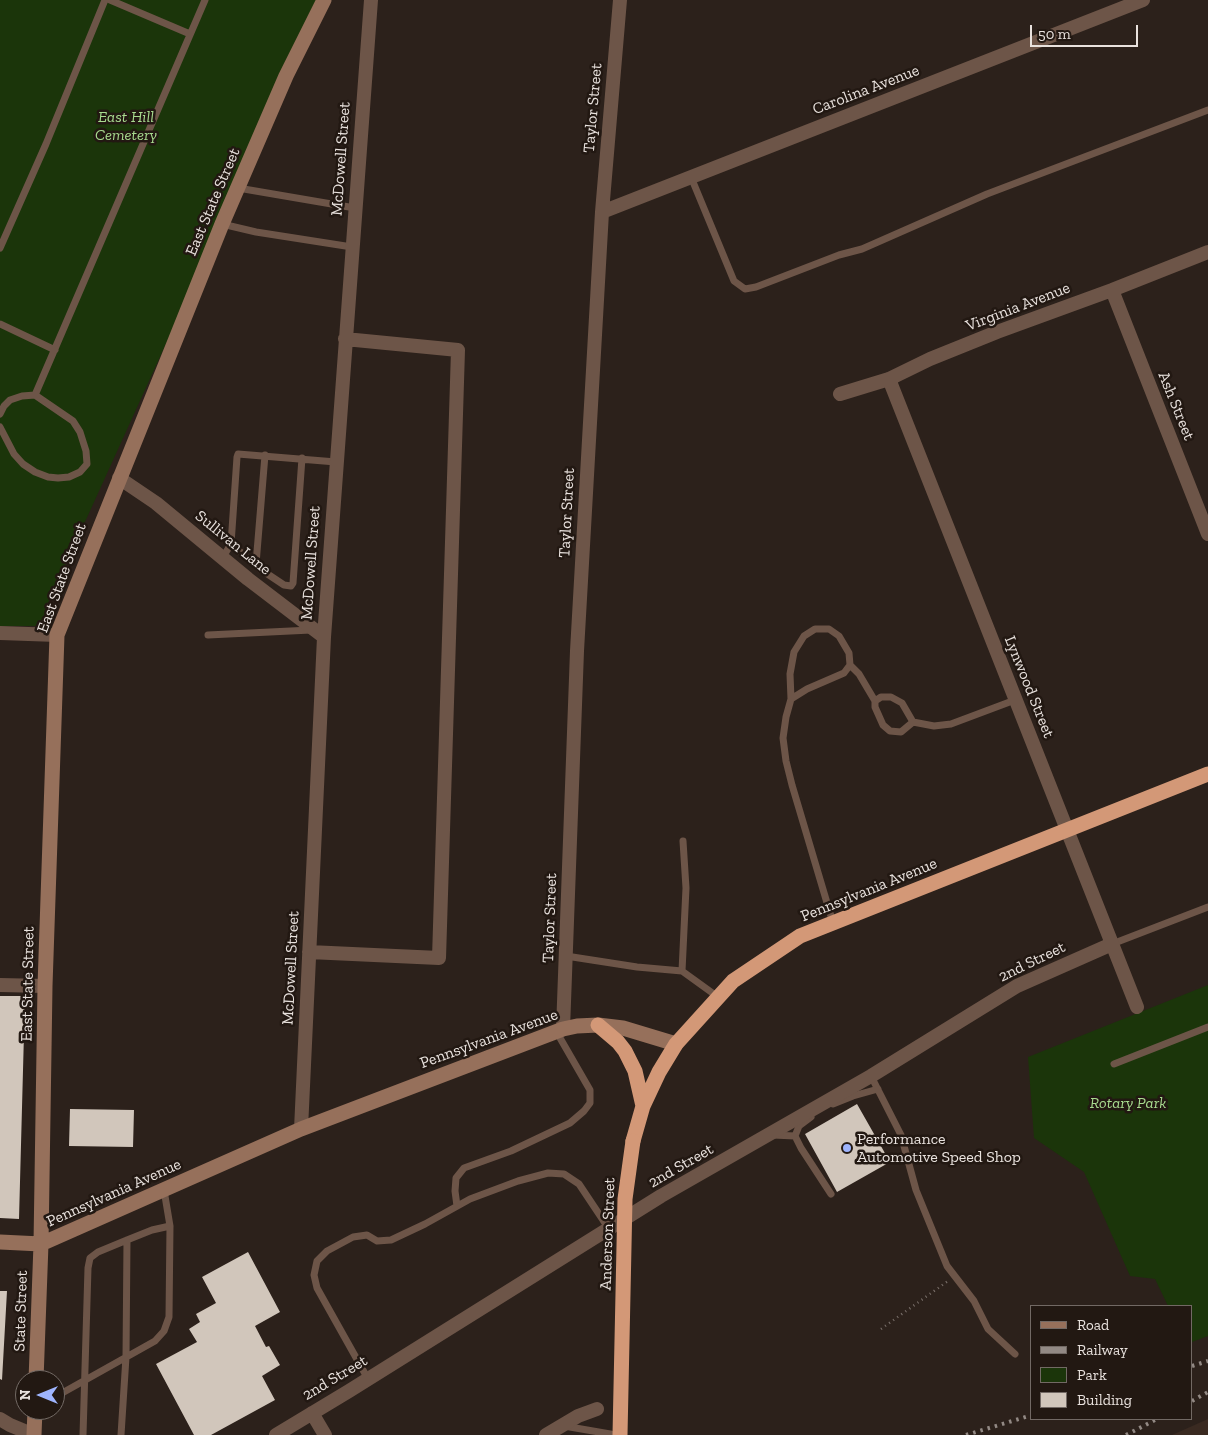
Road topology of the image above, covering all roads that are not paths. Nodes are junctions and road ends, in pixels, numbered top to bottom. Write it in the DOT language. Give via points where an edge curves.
graph roads {
  1 [pos="105,0"];
  2 [pos="110,0"];
  3 [pos="204,0"];
  4 [pos="324,0"];
  5 [pos="371,0"];
  6 [pos="620,0"];
  7 [pos="1143,0"];
  8 [pos="190,34"];
  9 [pos="1208,110"];
  10 [pos="691,177"];
  11 [pos="238,188"];
  12 [pos="355,208"];
  13 [pos="602,212"];
  14 [pos="222,224"];
  15 [pos="0,248"];
  16 [pos="352,248"];
  17 [pos="1208,252"];
  18 [pos="1112,290"];
  19 [pos="0,324"];
  20 [pos="346,339"];
  21 [pos="56,350"];
  22 [pos="889,379"];
  23 [pos="840,394"];
  24 [pos="35,395"];
  25 [pos="0,414"];
  26 [pos="0,427"];
  27 [pos="265,455"];
  28 [pos="302,458"];
  29 [pos="336,462"];
  30 [pos="118,478"];
  31 [pos="1204,512"];
  32 [pos="1208,534"];
  33 [pos="231,544"];
  34 [pos="223,557"];
  35 [pos="256,564"];
  36 [pos="0,633"];
  37 [pos="319,634"];
  38 [pos="57,635"];
  39 [pos="208,635"];
  40 [pos="850,665"];
  41 [pos="791,700"];
  42 [pos="1015,700"];
  43 [pos="875,701"];
  44 [pos="912,722"];
  45 [pos="1208,774"];
  46 [pos="1067,830"];
  47 [pos="683,842"];
  48 [pos="1208,907"];
  49 [pos="833,923"];
  50 [pos="1112,944"];
  51 [pos="309,952"];
  52 [pos="566,956"];
  53 [pos="682,972"];
  54 [pos="0,984"];
  55 [pos="45,986"];
  56 [pos="718,997"];
  57 [pos="1138,1007"];
  58 [pos="598,1025"];
  59 [pos="1208,1027"];
  60 [pos="559,1030"];
  61 [pos="676,1044"];
  62 [pos="1114,1064"];
  63 [pos="871,1076"];
  64 [pos="878,1089"];
  65 [pos="643,1106"];
  66 [pos="301,1129"];
  67 [pos="771,1135"];
  68 [pos="795,1136"];
  69 [pos="164,1190"];
  70 [pos="831,1194"];
  71 [pos="457,1206"];
  72 [pos="170,1226"];
  73 [pos="609,1229"];
  74 [pos="127,1240"];
  75 [pos="0,1242"];
  76 [pos="41,1244"];
  77 [pos="1015,1354"];
  78 [pos="126,1357"];
  79 [pos="36,1370"];
  80 [pos="368,1379"];
  81 [pos="84,1381"];
  82 [pos="65,1391"];
  83 [pos="597,1409"];
  84 [pos="312,1413"];
  85 [pos="0,1419"];
  86 [pos="35,1420"];
  87 [pos="561,1426"];
  88 [pos="34,1435"];
  89 [pos="83,1435"];
  90 [pos="122,1435"];
  91 [pos="276,1435"];
  92 [pos="325,1435"];
  93 [pos="546,1435"];
  94 [pos="616,1435"];
  95 [pos="620,1435"];
  1 -- 15 [label="lane"];
  2 -- 8 [label="lane"];
  3 -- 8 [label="lane"];
  4 -- 11 [label="street, East State Street" via="286,76"];
  5 -- 12 [label="street, McDowell Street"];
  6 -- 13 [label="street, Taylor Street"];
  7 -- 10 [label="street, Carolina Avenue"];
  8 -- 21 [label="lane"];
  9 -- 10 [label="lane" via="987,194 862,249 745,289 734,281"];
  10 -- 13 [label="street, Carolina Avenue"];
  11 -- 12 [label="lane"];
  11 -- 14 [label="street, East State Street"];
  12 -- 16 [label="street, McDowell Street"];
  13 -- 52 [label="street, Taylor Street" via="577,651"];
  14 -- 16 [label="lane"];
  14 -- 30 [label="street, East State Street"];
  16 -- 20 [label="street, McDowell Street"];
  17 -- 18 [label="street, Virginia Avenue"];
  18 -- 22 [label="street, Virginia Avenue" via="997,332"];
  18 -- 31 [label="street, Ash Street"];
  19 -- 21 [label="lane"];
  20 -- 29 [label="street, McDowell Street"];
  20 -- 51 [label="street" via="458,350 439,958"];
  21 -- 24 [label="lane"];
  22 -- 23 [label="street, Virginia Avenue"];
  22 -- 42 [label="street, Lynwood Street"];
  24 -- 25 [label="lane" via="10,400"];
  24 -- 26 [label="lane" via="73,421 80,432 87,464 80,472 58,478 35,472 14,454"];
  27 -- 28 [label="lane"];
  27 -- 33 [label="lane" via="238,454"];
  27 -- 35 [label="lane"];
  28 -- 29 [label="lane"];
  28 -- 35 [label="lane" via="292,586 284,585"];
  29 -- 37 [label="street, McDowell Street"];
  30 -- 34 [label="street, Sullivan Lane" via="156,503"];
  30 -- 38 [label="street, East State Street"];
  31 -- 32 [label="street, Ash Street"];
  33 -- 34 [label="lane"];
  33 -- 35 [label="lane"];
  34 -- 37 [label="street, Sullivan Lane"];
  36 -- 38 [label="street"];
  37 -- 39 [label="lane"];
  37 -- 51 [label="street, McDowell Street"];
  38 -- 55 [label="street, East State Street"];
  40 -- 41 [label="lane" via="844,673"];
  40 -- 41 [label="lane" via="849,654 839,636 829,629 815,629 804,636 794,652 790,674"];
  40 -- 43 [label="lane"];
  41 -- 49 [label="lane" via="783,738 786,761"];
  42 -- 44 [label="lane" via="951,724 934,726"];
  42 -- 46 [label="street, Lynwood Street"];
  43 -- 44 [label="lane" via="891,697 902,703"];
  43 -- 44 [label="lane" via="875,707 890,731 901,732"];
  45 -- 46 [label="highway, Pennsylvania Avenue"];
  46 -- 49 [label="highway, Pennsylvania Avenue"];
  46 -- 50 [label="street, Lynwood Street"];
  47 -- 53 [label="lane" via="686,888"];
  48 -- 50 [label="lane"];
  49 -- 56 [label="highway, Pennsylvania Avenue" via="800,936 733,981"];
  50 -- 57 [label="street, Lynwood Street"];
  50 -- 63 [label="street, 2nd Street" via="1017,986"];
  51 -- 66 [label="street, McDowell Street"];
  52 -- 53 [label="lane"];
  52 -- 60 [label="street, Taylor Street"];
  53 -- 56 [label="lane"];
  54 -- 55 [label="street"];
  55 -- 76 [label="street, East State Street"];
  56 -- 61 [label="highway, Pennsylvania Avenue"];
  58 -- 60 [label="street, Pennsylvania Avenue"];
  58 -- 61 [label="street, Pennsylvania Avenue" via="623,1028"];
  58 -- 65 [label="highway" via="625,1051 635,1071"];
  59 -- 62 [label="lane"];
  60 -- 66 [label="street, Pennsylvania Avenue"];
  60 -- 71 [label="lane" via="590,1090 590,1103 570,1124 464,1168 456,1178"];
  61 -- 65 [label="highway, Anderson Street"];
  63 -- 64 [label="lane"];
  63 -- 67 [label="street, 2nd Street"];
  64 -- 68 [label="lane" via="853,1096 813,1115 799,1126"];
  64 -- 77 [label="lane" via="902,1135 926,1220 947,1266 974,1301 988,1328"];
  65 -- 95 [label="highway, Anderson Street, bridge" via="633,1142 625,1198"];
  66 -- 69 [label="street, Pennsylvania Avenue"];
  67 -- 68 [label="lane"];
  67 -- 73 [label="street, 2nd Street"];
  68 -- 70 [label="lane"];
  69 -- 72 [label="lane"];
  69 -- 76 [label="street, Pennsylvania Avenue"];
  71 -- 73 [label="lane" via="518,1180 548,1173 564,1174 579,1184"];
  71 -- 80 [label="lane" via="390,1240 377,1240 367,1235 353,1237 327,1251 317,1261 314,1275 317,1288"];
  72 -- 74 [label="lane"];
  72 -- 78 [label="lane" via="169,1317 164,1331 155,1340"];
  73 -- 80 [label="street, 2nd Street"];
  74 -- 78 [label="lane"];
  74 -- 81 [label="lane" via="90,1258"];
  75 -- 76 [label="street"];
  76 -- 79 [label="street, State Street"];
  78 -- 81 [label="lane"];
  78 -- 90 [label="lane"];
  80 -- 84 [label="street, 2nd Street"];
  81 -- 82 [label="lane"];
  81 -- 89 [label="lane"];
  83 -- 87 [label="street"];
  84 -- 91 [label="street, 2nd Street"];
  84 -- 92 [label="street"];
  85 -- 88 [label="street"];
  86 -- 88 [label="street"];
  87 -- 93 [label="street"];
  87 -- 94 [label="lane"];
}
